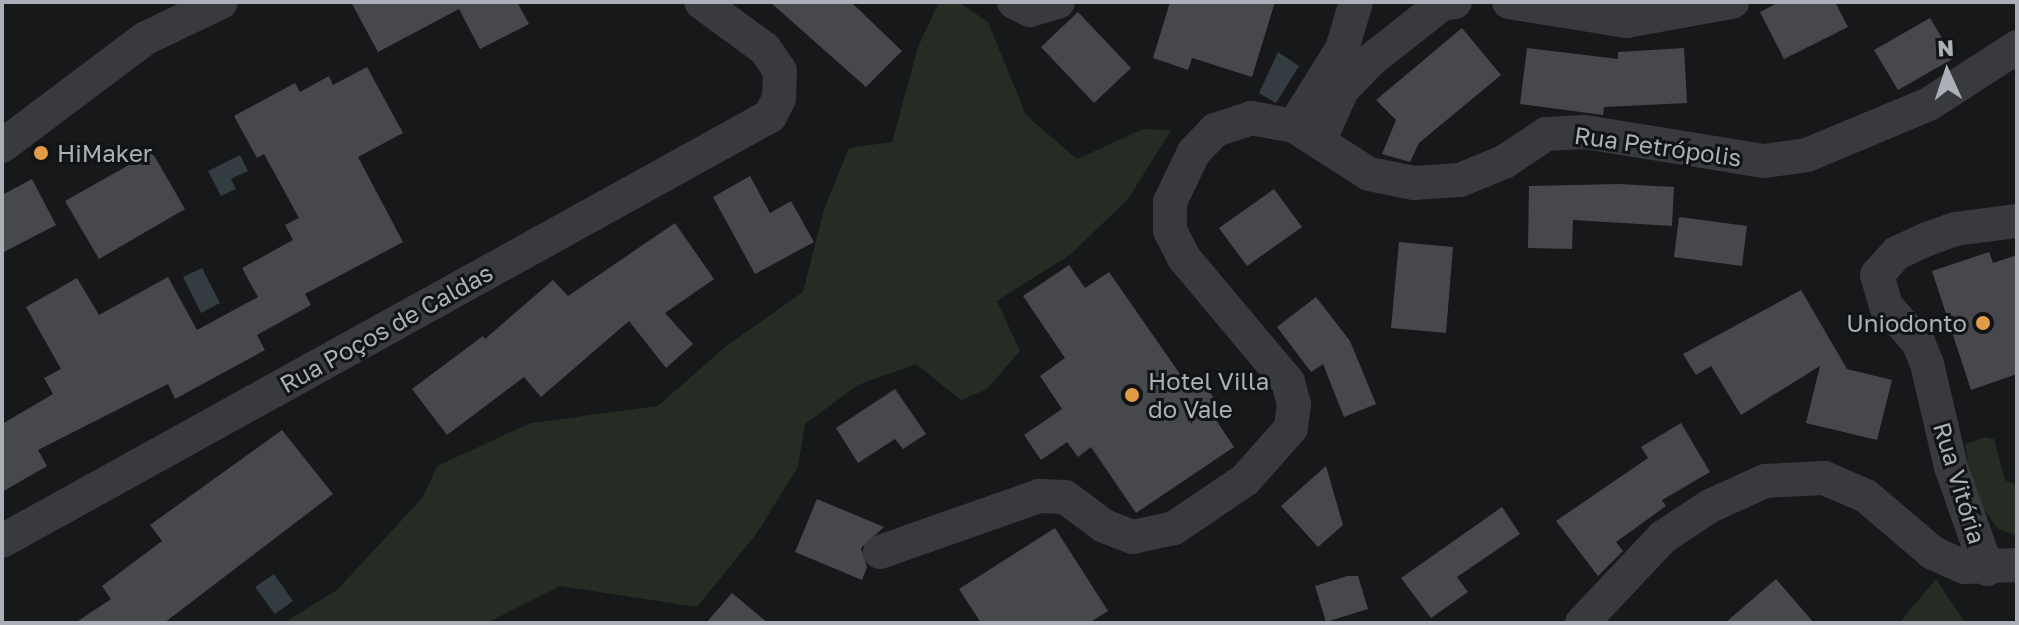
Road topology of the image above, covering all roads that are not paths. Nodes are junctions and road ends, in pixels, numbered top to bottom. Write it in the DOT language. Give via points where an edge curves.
graph roads {
  1 [pos="221,2"];
  2 [pos="701,2"];
  3 [pos="1014,2"];
  4 [pos="1058,2"];
  5 [pos="1356,2"];
  6 [pos="1455,2"];
  7 [pos="1509,2"];
  8 [pos="1732,2"];
  9 [pos="2017,47"];
  10 [pos="1307,133"];
  11 [pos="2,146"];
  12 [pos="2017,221"];
  13 [pos="2,541"];
  14 [pos="880,552"];
  15 [pos="2002,567"];
  16 [pos="1582,623"];
  1 -- 11 [label="street" via="146,38"];
  2 -- 13 [label="street, Rua Poços de Caldas" via="765,49 780,71 779,98 770,116"];
  3 -- 4 [label="street" via="1030,10"];
  5 -- 10 [label="street"];
  6 -- 10 [label="street" via="1442,4 1371,60"];
  7 -- 8 [label="street" via="1626,21"];
  9 -- 10 [label="street, Rua Petrópolis" via="1929,104 1807,155 1764,161 1585,132 1546,134 1504,162 1460,180 1414,183 1369,174"];
  10 -- 14 [label="street, Rua Petrópolis" via="1251,118 1215,130 1194,152 1170,202 1170,231 1184,258 1288,382 1294,404 1291,428 1245,480 1174,528 1133,537 1104,526 1065,497 1039,496"];
  12 -- 15 [label="street, Rua Vitória" via="1955,229 1925,240 1897,253 1877,275 1886,306 1918,342 1951,467"];
  15 -- 16 [label="street, Rua Vitória" via="1933,553 1866,496 1824,478 1765,481 1710,506 1663,537"];
}
